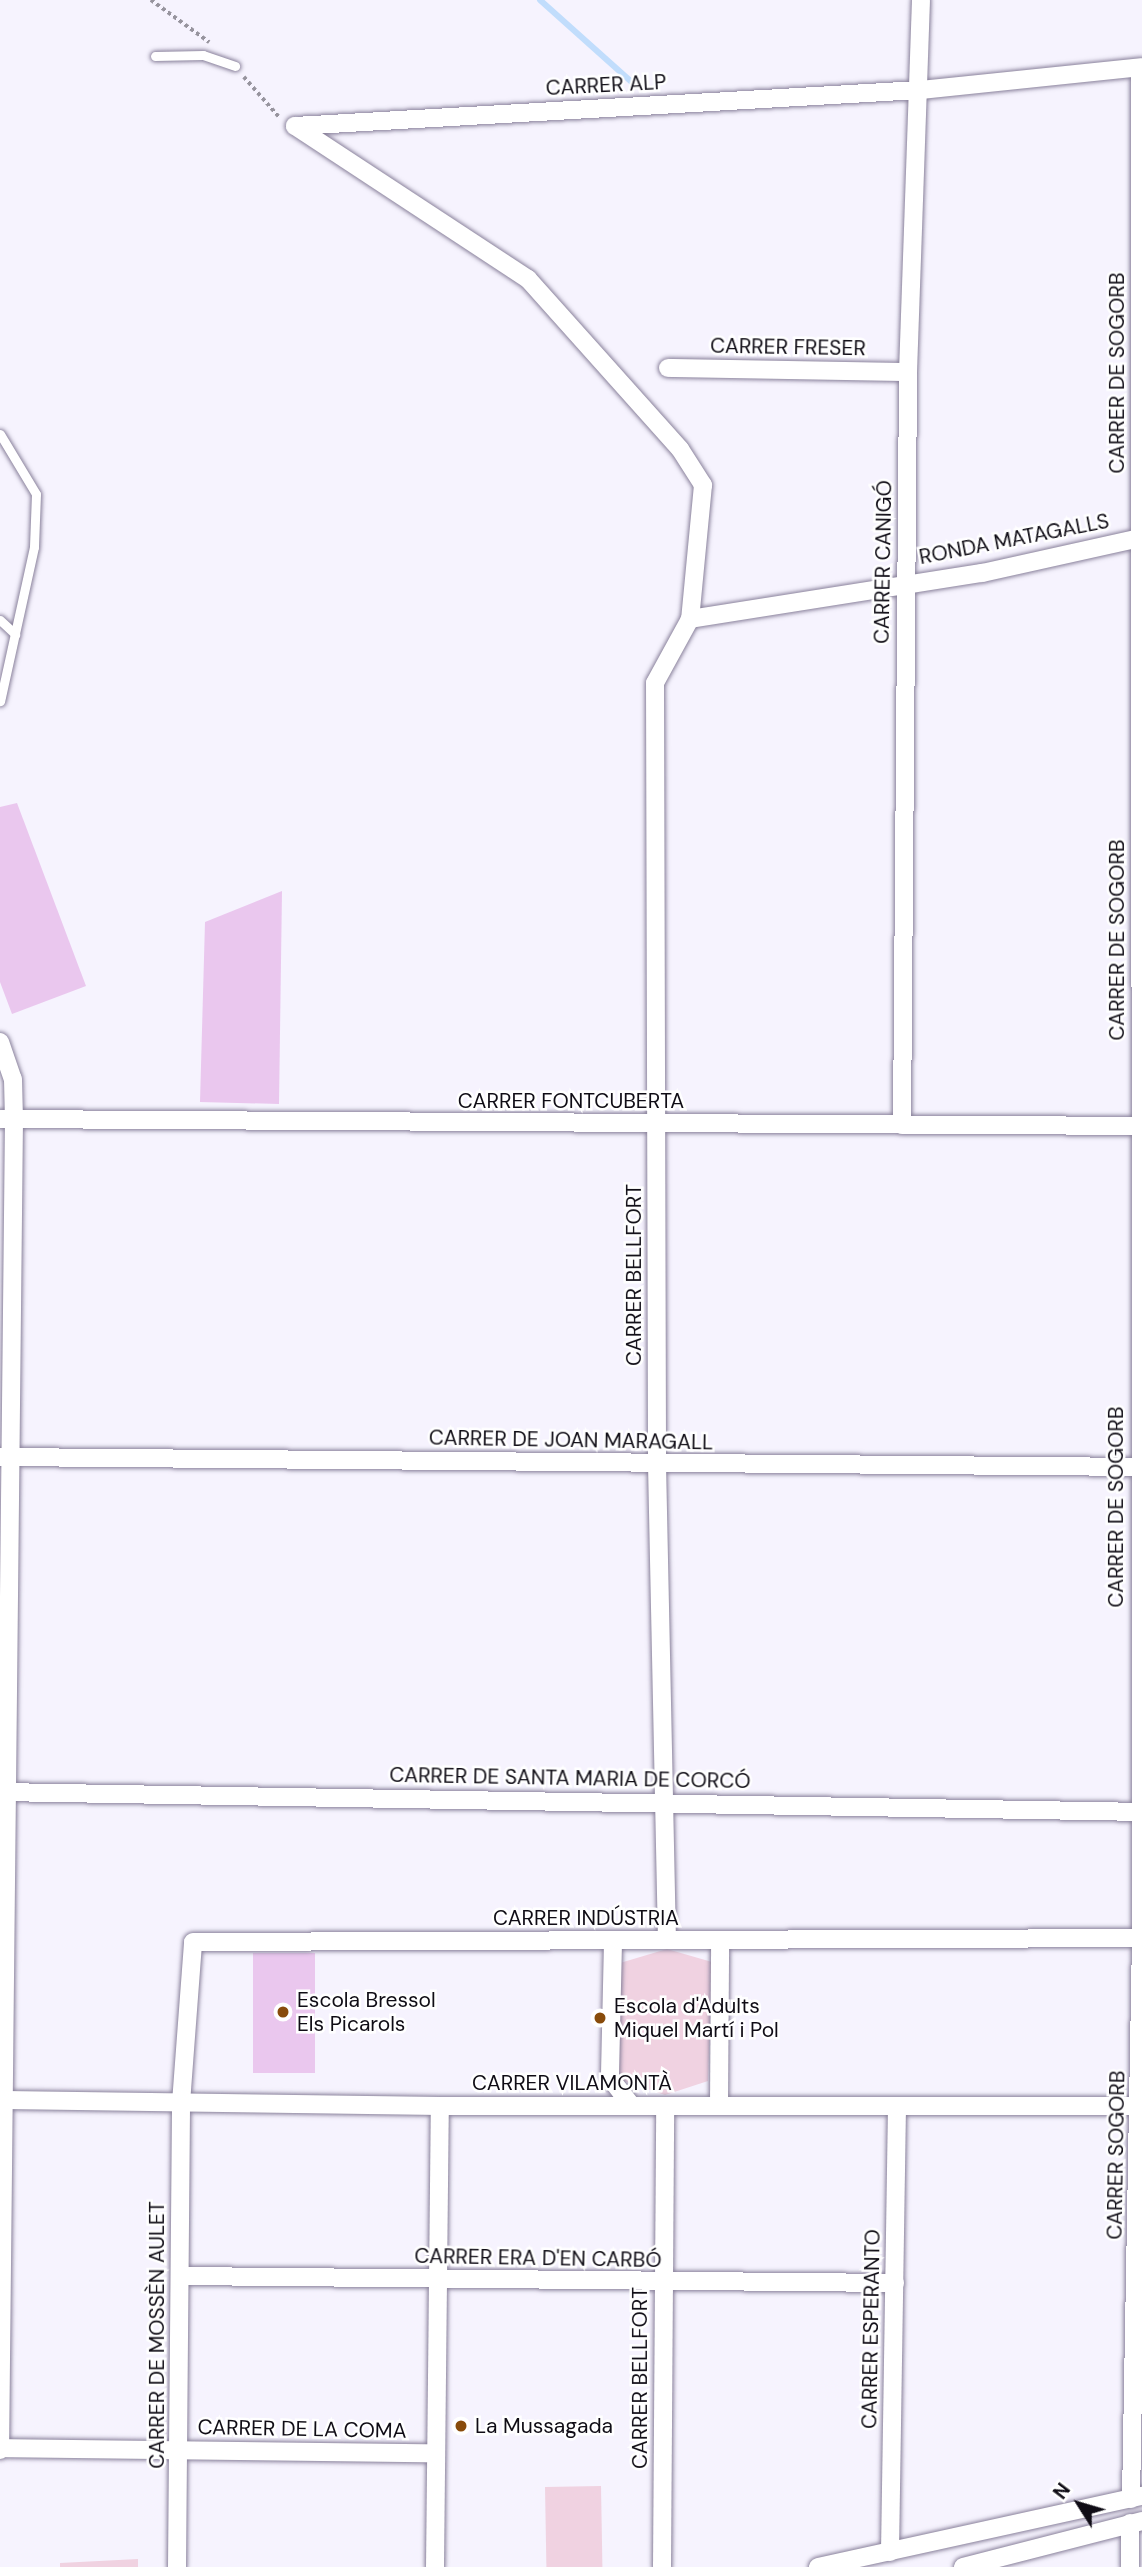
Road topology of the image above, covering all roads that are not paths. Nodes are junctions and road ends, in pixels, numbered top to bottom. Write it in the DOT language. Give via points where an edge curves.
graph roads {
  1 [pos="921,0"];
  2 [pos="155,57"];
  3 [pos="235,66"];
  4 [pos="1141,68"];
  5 [pos="920,89"];
  6 [pos="668,368"];
  7 [pos="908,372"];
  8 [pos="0,434"];
  9 [pos="1140,538"];
  10 [pos="905,582"];
  11 [pos="690,619"];
  12 [pos="0,620"];
  13 [pos="15,634"];
  14 [pos="0,701"];
  15 [pos="0,1042"];
  16 [pos="7,1119"];
  17 [pos="656,1124"];
  18 [pos="902,1125"];
  19 [pos="1141,1126"];
  20 [pos="5,1457"];
  21 [pos="657,1464"];
  22 [pos="1140,1467"];
  23 [pos="4,1792"];
  24 [pos="668,1801"];
  25 [pos="1140,1812"];
  26 [pos="1142,1938"];
  27 [pos="667,1940"];
  28 [pos="613,1941"];
  29 [pos="720,1941"];
  30 [pos="5,2100"];
  31 [pos="181,2104"];
  32 [pos="719,2104"];
  33 [pos="631,2105"];
  34 [pos="440,2106"];
  35 [pos="665,2106"];
  36 [pos="897,2106"];
  37 [pos="1141,2106"];
  38 [pos="180,2276"];
  39 [pos="438,2279"];
  40 [pos="895,2283"];
  41 [pos="663,2284"];
  42 [pos="0,2449"];
  43 [pos="180,2451"];
  44 [pos="436,2453"];
  45 [pos="1137,2498"];
  46 [pos="1136,2522"];
  47 [pos="890,2552"];
  48 [pos="177,2567"];
  49 [pos="435,2567"];
  50 [pos="663,2567"];
  51 [pos="818,2567"];
  52 [pos="963,2567"];
  53 [pos="1130,2567"];
  1 -- 5 [label="street, CARRER CANIGÓ"];
  2 -- 3 [label="lane" via="203,55"];
  4 -- 5 [label="street, CARRER ALP"];
  4 -- 9 [label="street, CARRER DE SOGORB"];
  5 -- 7 [label="street, CARRER CANIGÓ"];
  5 -- 11 [label="street, CARRER ALP" via="295,126 528,279 680,449 703,485"];
  6 -- 7 [label="street, CARRER FRESER"];
  7 -- 10 [label="street, CARRER CANIGÓ"];
  8 -- 13 [label="lane" via="36,494 34,547"];
  9 -- 10 [label="street, RONDA MATAGALLS" via="982,573"];
  9 -- 19 [label="street, CARRER DE SOGORB"];
  10 -- 11 [label="street, RONDA MATAGALLS"];
  10 -- 18 [label="street, CARRER CANIGÓ"];
  11 -- 17 [label="street, CARRER BELLFORT" via="654,683"];
  12 -- 13 [label="lane"];
  13 -- 14 [label="lane"];
  15 -- 16 [label="street" via="13,1079"];
  16 -- 17 [label="street, CARRER FONTCUBERTA"];
  16 -- 20 [label="street"];
  17 -- 18 [label="street, CARRER FONTCUBERTA"];
  17 -- 21 [label="street, CARRER BELLFORT"];
  18 -- 19 [label="street, CARRER FONTCUBERTA"];
  19 -- 22 [label="street, CARRER DE SOGORB"];
  20 -- 21 [label="street, CARRER DE JOAN MARAGALL"];
  20 -- 23 [label="street"];
  21 -- 22 [label="street, CARRER DE JOAN MARAGALL"];
  21 -- 24 [label="street, CARRER BELLFORT"];
  22 -- 25 [label="street, CARRER DE SOGORB"];
  23 -- 24 [label="street, CARRER DE SANTA MARIA DE CORCÓ"];
  23 -- 30 [label="street"];
  24 -- 25 [label="street, CARRER DE SANTA MARIA DE CORCÓ"];
  24 -- 27 [label="street, CARRER BELLFORT"];
  25 -- 26 [label="street, CARRER SOGORB"];
  26 -- 29 [label="street, CARRER INDÚSTRIA"];
  26 -- 37 [label="street, CARRER SOGORB"];
  27 -- 28 [label="street, CARRER INDÚSTRIA"];
  27 -- 29 [label="street, CARRER INDÚSTRIA"];
  28 -- 31 [label="street, CARRER INDÚSTRIA" via="194,1942"];
  28 -- 33 [label="street" via="610,2078"];
  29 -- 32 [label="street"];
  30 -- 31 [label="street, CARRER VILAMONTÀ"];
  30 -- 42 [label="street"];
  31 -- 34 [label="street, CARRER VILAMONTÀ"];
  31 -- 38 [label="street, CARRER DE MOSSÈN AULET"];
  32 -- 35 [label="street, CARRER VILAMONTÀ"];
  32 -- 36 [label="street, CARRER VILAMONTÀ"];
  33 -- 34 [label="street, CARRER VILAMONTÀ"];
  33 -- 35 [label="street, CARRER VILAMONTÀ"];
  34 -- 39 [label="street"];
  35 -- 41 [label="street, CARRER BELLFORT"];
  36 -- 37 [label="street, CARRER VILAMONTÀ"];
  36 -- 40 [label="street, CARRER ESPERANTO"];
  37 -- 45 [label="street, CARRER SOGORB"];
  38 -- 39 [label="street, CARRER ERA D'EN CARBÓ"];
  38 -- 43 [label="street, CARRER DE MOSSÈN AULET"];
  39 -- 41 [label="street, CARRER ERA D'EN CARBÓ"];
  39 -- 44 [label="street"];
  40 -- 41 [label="street, CARRER ERA D'EN CARBÓ"];
  40 -- 47 [label="street, CARRER ESPERANTO"];
  41 -- 50 [label="street, CARRER BELLFORT"];
  42 -- 43 [label="street, CARRER DE LA COMA"];
  43 -- 44 [label="street, CARRER DE LA COMA"];
  43 -- 48 [label="street, CARRER DE MOSSÈN AULET"];
  44 -- 49 [label="street"];
  45 -- 47 [label="street"];
  46 -- 52 [label="street"];
  46 -- 53 [label="street"];
  47 -- 51 [label="street"];
}
